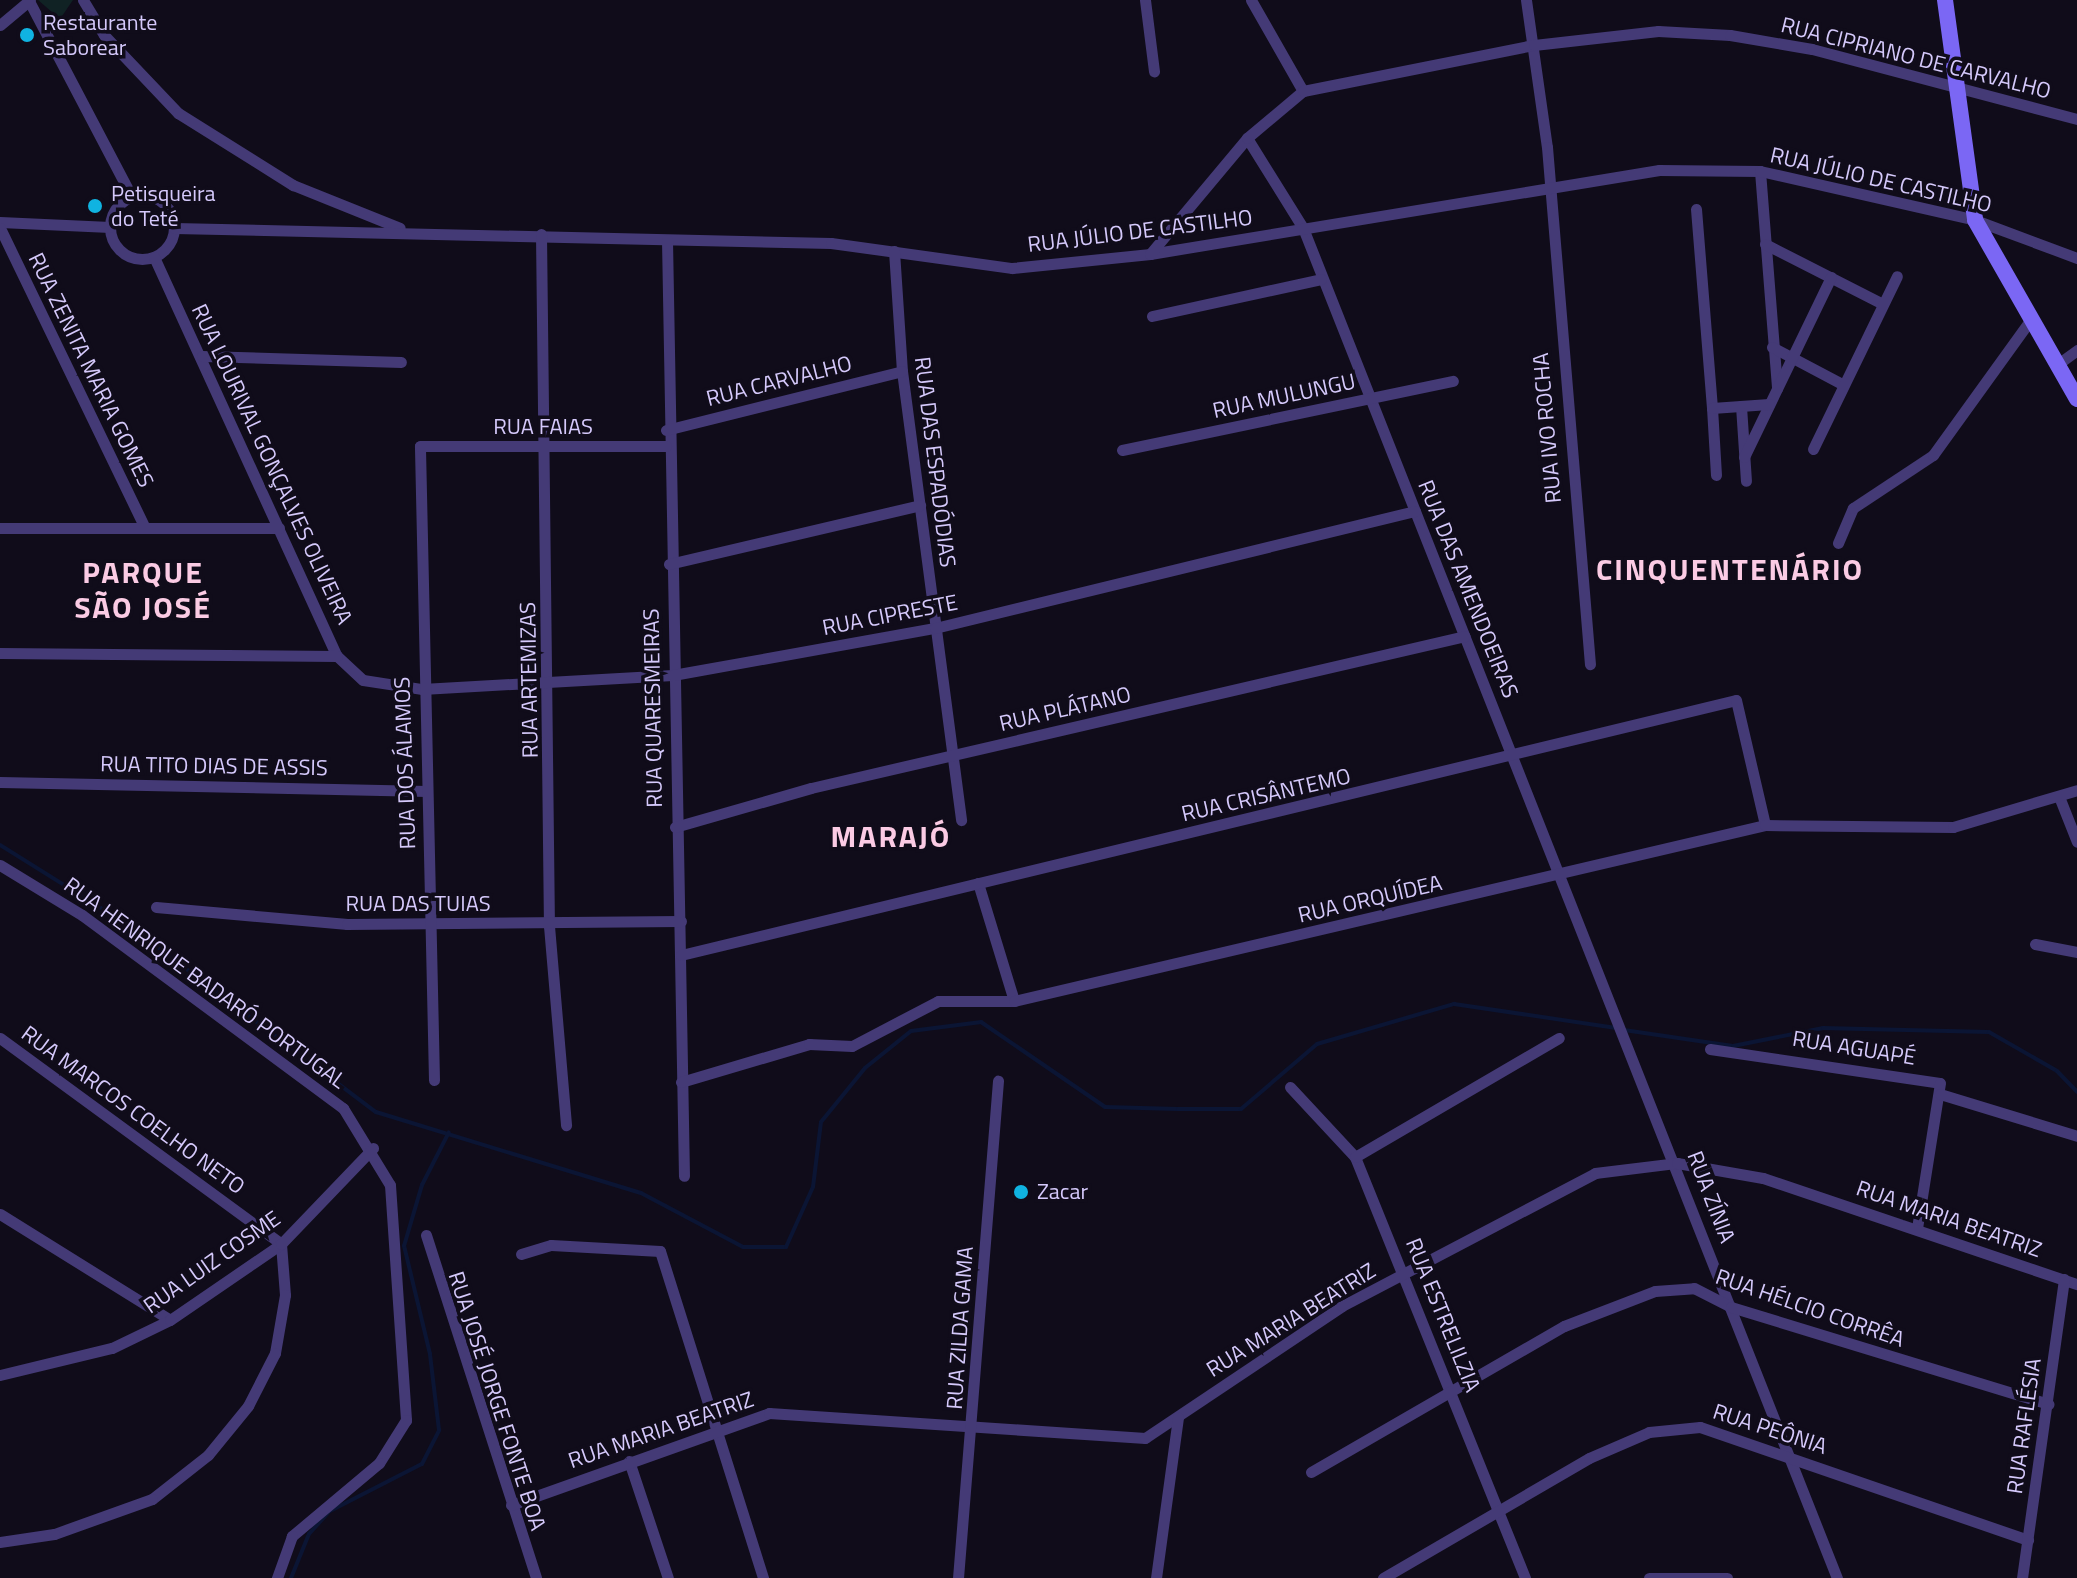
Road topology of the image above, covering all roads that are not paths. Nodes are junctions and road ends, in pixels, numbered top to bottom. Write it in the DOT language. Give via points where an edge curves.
graph roads {
  1 [pos="30,0"];
  2 [pos="83,0"];
  3 [pos="1145,0"];
  4 [pos="1251,0"];
  5 [pos="1526,0"];
  6 [pos="1945,0"];
  7 [pos="0,25"];
  8 [pos="1534,45"];
  9 [pos="1154,71"];
  10 [pos="1303,91"];
  11 [pos="1961,91"];
  12 [pos="2077,119"];
  13 [pos="1247,138"];
  14 [pos="1760,171"];
  15 [pos="1547,188"];
  16 [pos="132,197"];
  17 [pos="1696,209"];
  18 [pos="1975,220"];
  19 [pos="0,222"];
  20 [pos="110,227"];
  21 [pos="0,228"];
  22 [pos="174,228"];
  23 [pos="1303,228"];
  24 [pos="408,231"];
  25 [pos="541,234"];
  26 [pos="667,240"];
  27 [pos="1765,244"];
  28 [pos="894,251"];
  29 [pos="1150,254"];
  30 [pos="154,257"];
  31 [pos="2077,258"];
  32 [pos="1897,276"];
  33 [pos="1831,277"];
  34 [pos="1321,279"];
  35 [pos="1883,304"];
  36 [pos="1152,316"];
  37 [pos="2031,319"];
  38 [pos="1772,347"];
  39 [pos="2077,350"];
  40 [pos="202,356"];
  41 [pos="1791,357"];
  42 [pos="401,362"];
  43 [pos="2058,364"];
  44 [pos="902,371"];
  45 [pos="1453,381"];
  46 [pos="1844,385"];
  47 [pos="1777,388"];
  48 [pos="1371,398"];
  49 [pos="2077,399"];
  50 [pos="1769,404"];
  51 [pos="1741,406"];
  52 [pos="1712,408"];
  53 [pos="666,430"];
  54 [pos="420,446"];
  55 [pos="666,446"];
  56 [pos="541,447"];
  57 [pos="1813,449"];
  58 [pos="1122,450"];
  59 [pos="1744,457"];
  60 [pos="1716,475"];
  61 [pos="1746,481"];
  62 [pos="920,505"];
  63 [pos="1415,511"];
  64 [pos="0,528"];
  65 [pos="145,528"];
  66 [pos="279,528"];
  67 [pos="1838,543"];
  68 [pos="669,564"];
  69 [pos="935,628"];
  70 [pos="1465,636"];
  71 [pos="0,653"];
  72 [pos="337,656"];
  73 [pos="1590,664"];
  74 [pos="673,675"];
  75 [pos="363,680"];
  76 [pos="552,681"];
  77 [pos="422,689"];
  78 [pos="949,756"];
  79 [pos="1512,757"];
  80 [pos="0,782"];
  81 [pos="2077,790"];
  82 [pos="427,791"];
  83 [pos="2060,799"];
  84 [pos="961,820"];
  85 [pos="1765,825"];
  86 [pos="675,827"];
  87 [pos="2077,842"];
  88 [pos="0,865"];
  89 [pos="1558,876"];
  90 [pos="978,883"];
  91 [pos="156,907"];
  92 [pos="681,921"];
  93 [pos="429,924"];
  94 [pos="549,926"];
  95 [pos="2035,944"];
  96 [pos="2077,952"];
  97 [pos="681,955"];
  98 [pos="1594,966"];
  99 [pos="1014,1001"];
  100 [pos="0,1038"];
  101 [pos="1559,1038"];
  102 [pos="1710,1049"];
  103 [pos="434,1080"];
  104 [pos="998,1081"];
  105 [pos="681,1082"];
  106 [pos="1290,1087"];
  107 [pos="1940,1094"];
  108 [pos="566,1125"];
  109 [pos="2077,1136"];
  110 [pos="373,1148"];
  111 [pos="1355,1157"];
  112 [pos="1677,1163"];
  113 [pos="684,1176"];
  114 [pos="0,1214"];
  115 [pos="1917,1228"];
  116 [pos="426,1235"];
  117 [pos="281,1244"];
  118 [pos="521,1254"];
  119 [pos="1406,1273"];
  120 [pos="2064,1279"];
  121 [pos="2077,1284"];
  122 [pos="1731,1307"];
  123 [pos="170,1320"];
  124 [pos="0,1375"];
  125 [pos="1453,1391"];
  126 [pos="2048,1404"];
  127 [pos="1179,1417"];
  128 [pos="974,1425"];
  129 [pos="721,1427"];
  130 [pos="1792,1456"];
  131 [pos="629,1461"];
  132 [pos="1311,1472"];
  133 [pos="511,1505"];
  134 [pos="1502,1515"];
  135 [pos="2028,1540"];
  136 [pos="0,1542"];
  137 [pos="277,1578"];
  138 [pos="536,1578"];
  139 [pos="668,1578"];
  140 [pos="763,1578"];
  141 [pos="958,1578"];
  142 [pos="1156,1578"];
  143 [pos="1383,1578"];
  144 [pos="1525,1578"];
  145 [pos="1649,1578"];
  146 [pos="1727,1578"];
  147 [pos="1837,1578"];
  148 [pos="2022,1578"];
  1 -- 7 [label="street"];
  1 -- 16 [label="street"];
  2 -- 24 [label="street, RUA JÚLIO DE CASTILHO" via="142,77 202,130 293,185"];
  3 -- 9 [label="street"];
  4 -- 10 [label="street"];
  5 -- 8 [label="street, RUA IVO ROCHA"];
  6 -- 11 [label="street"];
  8 -- 10 [label="street, RUA CIPRIANO DE CARVALHO"];
  8 -- 11 [label="street, RUA CIPRIANO DE CARVALHO" via="1658,31 1730,35 1812,49"];
  8 -- 15 [label="street, RUA IVO ROCHA"];
  10 -- 13 [label="street, RUA CIPRIANO DE CARVALHO"];
  11 -- 12 [label="street, RUA CIPRIANO DE CARVALHO"];
  11 -- 18 [label="street"];
  13 -- 23 [label="street, RUA DAS AMENDOEIRAS"];
  13 -- 29 [label="street, RUA CIPRIANO DE CARVALHO"];
  14 -- 15 [label="street, RUA JÚLIO DE CASTILHO" via="1659,170"];
  14 -- 18 [label="street, RUA JÚLIO DE CASTILHO"];
  14 -- 27 [label="street"];
  15 -- 23 [label="street, RUA JÚLIO DE CASTILHO"];
  15 -- 73 [label="street, RUA IVO ROCHA"];
  16 -- 20 [label="street"];
  16 -- 22 [label="street" via="166,206"];
  17 -- 52 [label="street"];
  18 -- 31 [label="street, RUA JÚLIO DE CASTILHO"];
  18 -- 37 [label="street"];
  19 -- 20 [label="street"];
  20 -- 30 [label="street" via="124,254"];
  21 -- 65 [label="street, RUA ZENITA MARIA GOMES"];
  22 -- 24 [label="street"];
  22 -- 30 [label="street"];
  23 -- 29 [label="street, RUA JÚLIO DE CASTILHO"];
  23 -- 34 [label="street, RUA DAS AMENDOEIRAS"];
  24 -- 25 [label="street, RUA JÚLIO DE CASTILHO"];
  25 -- 26 [label="street, RUA JÚLIO DE CASTILHO"];
  25 -- 56 [label="street, RUA ARTEMIZAS"];
  26 -- 28 [label="street, RUA JÚLIO DE CASTILHO"];
  26 -- 53 [label="street, RUA QUARESMEIRAS"];
  27 -- 33 [label="street"];
  27 -- 38 [label="street"];
  28 -- 29 [label="street, RUA JÚLIO DE CASTILHO" via="1012,268"];
  28 -- 44 [label="street, RUA DAS ESPADÓDIAS"];
  30 -- 40 [label="street, RUA LOURIVAL GONÇALVES OLIVEIRA"];
  32 -- 35 [label="street"];
  33 -- 35 [label="street"];
  33 -- 41 [label="street"];
  34 -- 36 [label="street"];
  34 -- 48 [label="street, RUA DAS AMENDOEIRAS"];
  35 -- 46 [label="street"];
  37 -- 43 [label="street"];
  37 -- 67 [label="street" via="1933,455 1853,508"];
  38 -- 41 [label="street"];
  38 -- 47 [label="street"];
  39 -- 43 [label="street"];
  40 -- 42 [label="street"];
  40 -- 66 [label="street, RUA LOURIVAL GONÇALVES OLIVEIRA"];
  41 -- 46 [label="street"];
  41 -- 47 [label="street"];
  43 -- 49 [label="street"];
  44 -- 53 [label="street, RUA CARVALHO"];
  44 -- 62 [label="street, RUA DAS ESPADÓDIAS"];
  45 -- 48 [label="street, RUA MULUNGU"];
  46 -- 57 [label="street"];
  47 -- 50 [label="street"];
  48 -- 58 [label="street, RUA MULUNGU"];
  48 -- 63 [label="street, RUA DAS AMENDOEIRAS"];
  50 -- 51 [label="street"];
  50 -- 59 [label="street"];
  51 -- 52 [label="street"];
  51 -- 59 [label="street"];
  52 -- 60 [label="street"];
  53 -- 55 [label="street, RUA QUARESMEIRAS"];
  54 -- 56 [label="street, RUA FAIAS"];
  54 -- 77 [label="street, RUA DOS ÁLAMOS"];
  55 -- 56 [label="street, RUA FAIAS"];
  55 -- 68 [label="street, RUA QUARESMEIRAS"];
  56 -- 76 [label="street, RUA ARTEMIZAS"];
  59 -- 61 [label="street"];
  62 -- 68 [label="street"];
  62 -- 69 [label="street, RUA DAS ESPADÓDIAS"];
  63 -- 69 [label="street, RUA CIPRESTE"];
  63 -- 70 [label="street, RUA DAS AMENDOEIRAS"];
  64 -- 65 [label="street"];
  65 -- 66 [label="street"];
  66 -- 72 [label="street, RUA LOURIVAL GONÇALVES OLIVEIRA"];
  68 -- 74 [label="street, RUA QUARESMEIRAS"];
  69 -- 74 [label="street, RUA CIPRESTE"];
  69 -- 78 [label="street, RUA DAS ESPADÓDIAS"];
  70 -- 78 [label="street, RUA PLÁTANO"];
  70 -- 79 [label="street, RUA DAS AMENDOEIRAS"];
  71 -- 72 [label="street"];
  72 -- 75 [label="street, RUA LOURIVAL GONÇALVES OLIVEIRA"];
  74 -- 76 [label="street, RUA CIPRESTE"];
  74 -- 86 [label="street, RUA QUARESMEIRAS"];
  75 -- 77 [label="street, RUA CIPRESTE"];
  76 -- 77 [label="street, RUA CIPRESTE"];
  76 -- 94 [label="street, RUA ARTEMIZAS"];
  77 -- 82 [label="street, RUA DOS ÁLAMOS"];
  78 -- 84 [label="street, RUA DAS ESPADÓDIAS"];
  78 -- 86 [label="street, RUA PLÁTANO"];
  79 -- 85 [label="street, RUA CRISÂNTEMO" via="1736,700"];
  79 -- 89 [label="street, RUA DAS AMENDOEIRAS"];
  79 -- 90 [label="street, RUA CRISÂNTEMO"];
  80 -- 82 [label="street, RUA TITO DIAS DE ASSIS"];
  81 -- 83 [label="street, RUA ORQUÍDEA"];
  82 -- 93 [label="street, RUA DOS ÁLAMOS"];
  83 -- 85 [label="street, RUA ORQUÍDEA" via="1953,827"];
  83 -- 87 [label="street"];
  85 -- 89 [label="street, RUA ORQUÍDEA"];
  86 -- 92 [label="street, RUA QUARESMEIRAS"];
  88 -- 110 [label="street, RUA HENRIQUE BADARÓ PORTUGAL" via="82,915 343,1108"];
  89 -- 98 [label="street, RUA DAS AMENDOEIRAS"];
  89 -- 99 [label="street, RUA ORQUÍDEA"];
  90 -- 97 [label="street, RUA CRISÂNTEMO"];
  90 -- 99 [label="street"];
  91 -- 93 [label="street, RUA DAS TUIAS"];
  92 -- 94 [label="street, RUA DAS TUIAS"];
  92 -- 97 [label="street, RUA QUARESMEIRAS"];
  93 -- 94 [label="street, RUA DAS TUIAS"];
  93 -- 103 [label="street, RUA DOS ÁLAMOS"];
  94 -- 108 [label="street, RUA ARTEMIZAS"];
  95 -- 96 [label="street"];
  97 -- 105 [label="street, RUA QUARESMEIRAS"];
  98 -- 112 [label="street, RUA ZÍNIA"];
  99 -- 105 [label="street, RUA ORQUÍDEA" via="938,1001 852,1046 809,1044"];
  100 -- 117 [label="street, RUA MARCOS COELHO NETO"];
  101 -- 111 [label="street"];
  102 -- 107 [label="street, RUA AGUAPÉ" via="1897,1074 1940,1083"];
  104 -- 128 [label="street, RUA ZILDA GAMA"];
  105 -- 113 [label="street, RUA QUARESMEIRAS"];
  106 -- 111 [label="street, RUA ESTRELILZIA"];
  107 -- 109 [label="street"];
  107 -- 115 [label="street"];
  110 -- 117 [label="street, RUA LUIZ COSME"];
  110 -- 137 [label="street, RUA HENRIQUE BADARÓ PORTUGAL" via="390,1185 406,1420 379,1463 292,1536"];
  111 -- 119 [label="street, RUA ESTRELILZIA"];
  112 -- 115 [label="street, RUA MARIA BEATRIZ" via="1763,1178"];
  112 -- 119 [label="street, RUA MARIA BEATRIZ" via="1595,1173 1551,1191"];
  112 -- 122 [label="street, RUA ZÍNIA"];
  114 -- 123 [label="street"];
  115 -- 120 [label="street, RUA MARIA BEATRIZ"];
  116 -- 133 [label="street, RUA JOSÉ JORGE FONTE BOA"];
  117 -- 123 [label="street, RUA LUIZ COSME"];
  117 -- 136 [label="street" via="285,1295 275,1353 248,1406 208,1455 152,1499 54,1534"];
  118 -- 129 [label="street" via="551,1245 660,1251"];
  119 -- 125 [label="street, RUA ESTRELILZIA"];
  119 -- 127 [label="street, RUA MARIA BEATRIZ" via="1342,1306"];
  120 -- 121 [label="street, RUA MARIA BEATRIZ"];
  120 -- 126 [label="street, RUA RAFLÉSIA"];
  122 -- 125 [label="street, RUA HÉLCIO CORRÊA" via="1694,1288 1655,1291 1564,1326"];
  122 -- 126 [label="street, RUA HÉLCIO CORRÊA"];
  122 -- 130 [label="street, RUA ZÍNIA"];
  123 -- 124 [label="street, RUA LUIZ COSME" via="112,1348"];
  125 -- 132 [label="street, RUA HÉLCIO CORRÊA"];
  125 -- 134 [label="street, RUA ESTRELILZIA"];
  126 -- 135 [label="street, RUA RAFLÉSIA"];
  127 -- 128 [label="street, RUA MARIA BEATRIZ" via="1145,1438"];
  127 -- 142 [label="street"];
  128 -- 129 [label="street, RUA MARIA BEATRIZ" via="769,1413"];
  128 -- 141 [label="street, RUA ZILDA GAMA"];
  129 -- 131 [label="street, RUA MARIA BEATRIZ"];
  129 -- 140 [label="street"];
  130 -- 134 [label="street, RUA PEÔNIA" via="1700,1427 1649,1432 1589,1458"];
  130 -- 135 [label="street, RUA PEÔNIA"];
  130 -- 147 [label="street, RUA ZÍNIA"];
  131 -- 133 [label="street, RUA MARIA BEATRIZ"];
  131 -- 139 [label="street"];
  133 -- 138 [label="street, RUA JOSÉ JORGE FONTE BOA"];
  134 -- 143 [label="street, RUA PEÔNIA"];
  134 -- 144 [label="street, RUA ESTRELILZIA"];
  135 -- 148 [label="street, RUA RAFLÉSIA"];
  145 -- 146 [label="street"];
}
